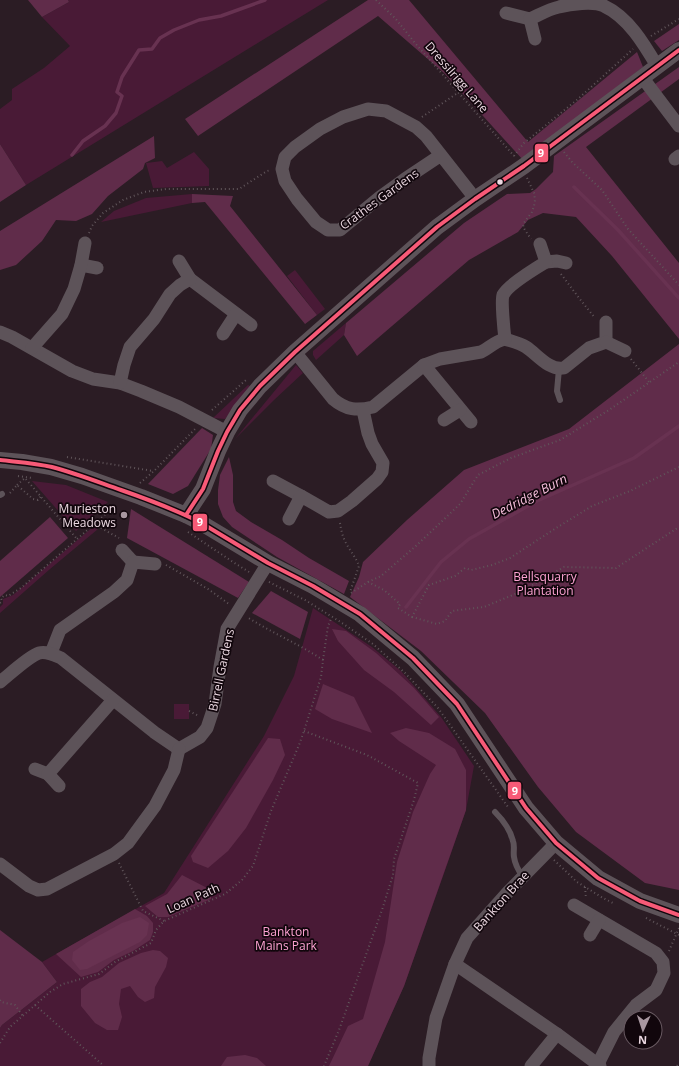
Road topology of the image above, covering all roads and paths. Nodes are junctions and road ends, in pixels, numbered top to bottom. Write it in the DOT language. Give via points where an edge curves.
graph roads {
  1 [pos="376,0"];
  2 [pos="604,3"];
  3 [pos="506,14"];
  4 [pos="530,19"];
  5 [pos="679,19"];
  6 [pos="535,38"];
  7 [pos="642,41"];
  8 [pos="679,50"];
  9 [pos="657,66"];
  10 [pos="642,77"];
  11 [pos="459,92"];
  12 [pos="411,124"];
  13 [pos="679,126"];
  14 [pos="556,143"];
  15 [pos="441,155"];
  16 [pos="519,161"];
  17 [pos="282,168"];
  18 [pos="475,199"];
  19 [pos="85,243"];
  20 [pos="541,246"];
  21 [pos="179,261"];
  22 [pos="556,262"];
  23 [pos="81,265"];
  24 [pos="96,268"];
  25 [pos="190,279"];
  26 [pos="679,285"];
  27 [pos="236,314"];
  28 [pos="251,325"];
  29 [pos="0,332"];
  30 [pos="606,332"];
  31 [pos="223,334"];
  32 [pos="505,339"];
  33 [pos="32,348"];
  34 [pos="626,351"];
  35 [pos="296,352"];
  36 [pos="679,362"];
  37 [pos="424,364"];
  38 [pos="558,369"];
  39 [pos="649,382"];
  40 [pos="120,384"];
  41 [pos="560,400"];
  42 [pos="363,410"];
  43 [pos="460,410"];
  44 [pos="204,420"];
  45 [pos="444,420"];
  46 [pos="471,422"];
  47 [pos="227,432"];
  48 [pos="67,457"];
  49 [pos="0,460"];
  50 [pos="679,467"];
  51 [pos="154,471"];
  52 [pos="12,475"];
  53 [pos="25,478"];
  54 [pos="32,478"];
  55 [pos="273,481"];
  56 [pos="139,484"];
  57 [pos="17,485"];
  58 [pos="1,495"];
  59 [pos="41,496"];
  60 [pos="301,496"];
  61 [pos="115,506"];
  62 [pos="338,511"];
  63 [pos="289,519"];
  64 [pos="191,523"];
  65 [pos="94,524"];
  66 [pos="679,527"];
  67 [pos="77,540"];
  68 [pos="121,545"];
  69 [pos="133,562"];
  70 [pos="268,563"];
  71 [pos="161,565"];
  72 [pos="259,578"];
  73 [pos="368,582"];
  74 [pos="0,603"];
  75 [pos="239,610"];
  76 [pos="412,617"];
  77 [pos="331,619"];
  78 [pos="51,654"];
  79 [pos="324,660"];
  80 [pos="0,682"];
  81 [pos="113,700"];
  82 [pos="304,731"];
  83 [pos="179,749"];
  84 [pos="35,769"];
  85 [pos="48,774"];
  86 [pos="59,786"];
  87 [pos="512,811"];
  88 [pos="495,812"];
  89 [pos="551,848"];
  90 [pos="114,854"];
  91 [pos="0,864"];
  92 [pos="523,877"];
  93 [pos="616,904"];
  94 [pos="574,905"];
  95 [pos="679,915"];
  96 [pos="642,916"];
  97 [pos="599,920"];
  98 [pos="164,921"];
  99 [pos="679,928"];
  100 [pos="678,934"];
  101 [pos="590,935"];
  102 [pos="668,956"];
  103 [pos="455,964"];
  104 [pos="0,1000"];
  105 [pos="35,1006"];
  106 [pos="24,1016"];
  107 [pos="557,1034"];
  108 [pos="0,1043"];
  109 [pos="599,1065"];
  110 [pos="104,1066"];
  111 [pos="324,1066"];
  112 [pos="429,1066"];
  113 [pos="531,1066"];
  1 -- 11 [label="path, Dressilrigg Lane" via="395,18"];
  2 -- 4 [label="street" via="558,7"];
  2 -- 7 [label="street"];
  3 -- 4 [label="street"];
  4 -- 6 [label="street"];
  5 -- 7 [label="path"];
  7 -- 9 [label="street"];
  7 -- 16 [label="path" via="578,99 524,142"];
  8 -- 9 [label="street"];
  9 -- 10 [label="street"];
  10 -- 13 [label="street"];
  10 -- 14 [label="street"];
  11 -- 12 [label="path"];
  11 -- 16 [label="path, Dressilrigg Lane"];
  12 -- 15 [label="street" via="426,136"];
  12 -- 17 [label="street" via="386,111 368,109 348,115 320,129 295,147 285,157"];
  14 -- 16 [label="street"];
  14 -- 26 [label="path" via="602,190 628,229"];
  15 -- 17 [label="street, Crathes Gardens" via="380,197 340,230 328,230 316,222 284,181"];
  15 -- 18 [label="street"];
  16 -- 18 [label="street"];
  16 -- 20 [label="path" via="535,200 532,212 523,227 534,244"];
  17 -- 19 [label="path" via="267,171 239,189 144,192 123,200 103,213 92,226"];
  18 -- 35 [label="street" via="437,227"];
  19 -- 23 [label="street"];
  20 -- 22 [label="street"];
  21 -- 25 [label="street"];
  22 -- 30 [label="path" via="561,274"];
  22 -- 32 [label="street" via="512,284 503,295"];
  23 -- 24 [label="street"];
  23 -- 33 [label="street" via="74,289 62,314"];
  25 -- 27 [label="street"];
  25 -- 40 [label="street" via="170,294 154,319 130,347"];
  27 -- 28 [label="street"];
  27 -- 31 [label="street"];
  29 -- 33 [label="street"];
  30 -- 34 [label="street"];
  30 -- 38 [label="street" via="564,368"];
  32 -- 37 [label="street" via="481,352"];
  32 -- 38 [label="street" via="524,346"];
  33 -- 40 [label="street" via="72,371 93,379"];
  34 -- 39 [label="path"];
  35 -- 42 [label="street" via="339,404 348,409"];
  35 -- 47 [label="street" via="260,386 240,410"];
  36 -- 39 [label="path"];
  37 -- 42 [label="street" via="373,407"];
  37 -- 43 [label="street"];
  38 -- 41 [label="lane" via="557,391"];
  39 -- 73 [label="path" via="560,440 511,458 478,475 460,504 381,576"];
  40 -- 44 [label="street" via="179,407"];
  42 -- 62 [label="street" via="372,444 383,463 382,472"];
  43 -- 45 [label="street"];
  43 -- 46 [label="street"];
  44 -- 47 [label="street"];
  44 -- 51 [label="path"];
  47 -- 64 [label="street" via="202,489"];
  48 -- 51 [label="path"];
  49 -- 64 [label="street" via="44,466 82,476 141,497"];
  50 -- 76 [label="path" via="592,506 510,558 472,570 465,568 454,576 429,585"];
  51 -- 56 [label="path"];
  52 -- 53 [label="path"];
  53 -- 54 [label="path"];
  53 -- 57 [label="path"];
  53 -- 59 [label="path"];
  55 -- 60 [label="street"];
  57 -- 58 [label="path" via="6,497"];
  57 -- 59 [label="path" via="33,499 38,500"];
  59 -- 67 [label="path"];
  60 -- 62 [label="street" via="329,512"];
  60 -- 63 [label="street"];
  61 -- 65 [label="path"];
  62 -- 73 [label="path" via="345,542 359,566 348,595"];
  64 -- 70 [label="street"];
  64 -- 72 [label="path" via="233,562"];
  65 -- 67 [label="path"];
  65 -- 68 [label="path"];
  66 -- 76 [label="path" via="616,568 564,567 520,592 484,607 452,611 445,621 437,624"];
  67 -- 74 [label="path" via="21,588 1,598"];
  68 -- 69 [label="street"];
  69 -- 71 [label="street"];
  69 -- 78 [label="street" via="127,580 60,630"];
  70 -- 72 [label="street, Birrell Gardens"];
  70 -- 89 [label="street" via="314,586 360,614 413,658 457,704"];
  71 -- 75 [label="path" via="208,589"];
  72 -- 75 [label="street, Birrell Gardens"];
  72 -- 87 [label="path" via="305,600 340,621 373,644 405,673 438,708"];
  73 -- 76 [label="path" via="384,590 400,604 398,608"];
  75 -- 79 [label="path" via="260,626"];
  75 -- 83 [label="street, Birrell Gardens" via="227,629 215,704 207,728 200,737"];
  77 -- 79 [label="path, Loan Path"];
  78 -- 80 [label="street" via="40,652"];
  78 -- 81 [label="street" via="61,658"];
  79 -- 82 [label="path, Loan Path"];
  81 -- 83 [label="street"];
  81 -- 85 [label="street"];
  82 -- 98 [label="path, Loan Path" via="271,811 253,866 242,880 225,894"];
  82 -- 111 [label="path" via="367,755 418,783 394,860 393,876 382,910"];
  83 -- 90 [label="street" via="174,770 155,806 128,843"];
  84 -- 85 [label="street"];
  85 -- 86 [label="street"];
  88 -- 92 [label="lane" via="506,823 510,832 514,843 516,868"];
  89 -- 92 [label="street, Bankton Brae"];
  89 -- 93 [label="path" via="576,882"];
  89 -- 95 [label="street" via="640,901"];
  90 -- 91 [label="street" via="47,889 38,890"];
  90 -- 98 [label="path" via="143,911"];
  92 -- 103 [label="street, Bankton Brae" via="467,938"];
  94 -- 97 [label="street"];
  96 -- 100 [label="path"];
  97 -- 101 [label="street"];
  97 -- 109 [label="street" via="656,953 663,962 664,973 656,990 636,1005 614,1032"];
  98 -- 105 [label="path, Loan Path" via="156,930 151,943 115,962 99,974 63,984"];
  99 -- 100 [label="path"];
  100 -- 102 [label="path"];
  103 -- 107 [label="street"];
  103 -- 112 [label="street, Bankton Brae" via="436,1018"];
  104 -- 106 [label="path" via="15,1005"];
  105 -- 106 [label="path, Loan Path"];
  105 -- 110 [label="path"];
  106 -- 108 [label="path, Loan Path" via="10,1027"];
  107 -- 109 [label="street"];
  107 -- 113 [label="street"];
}
